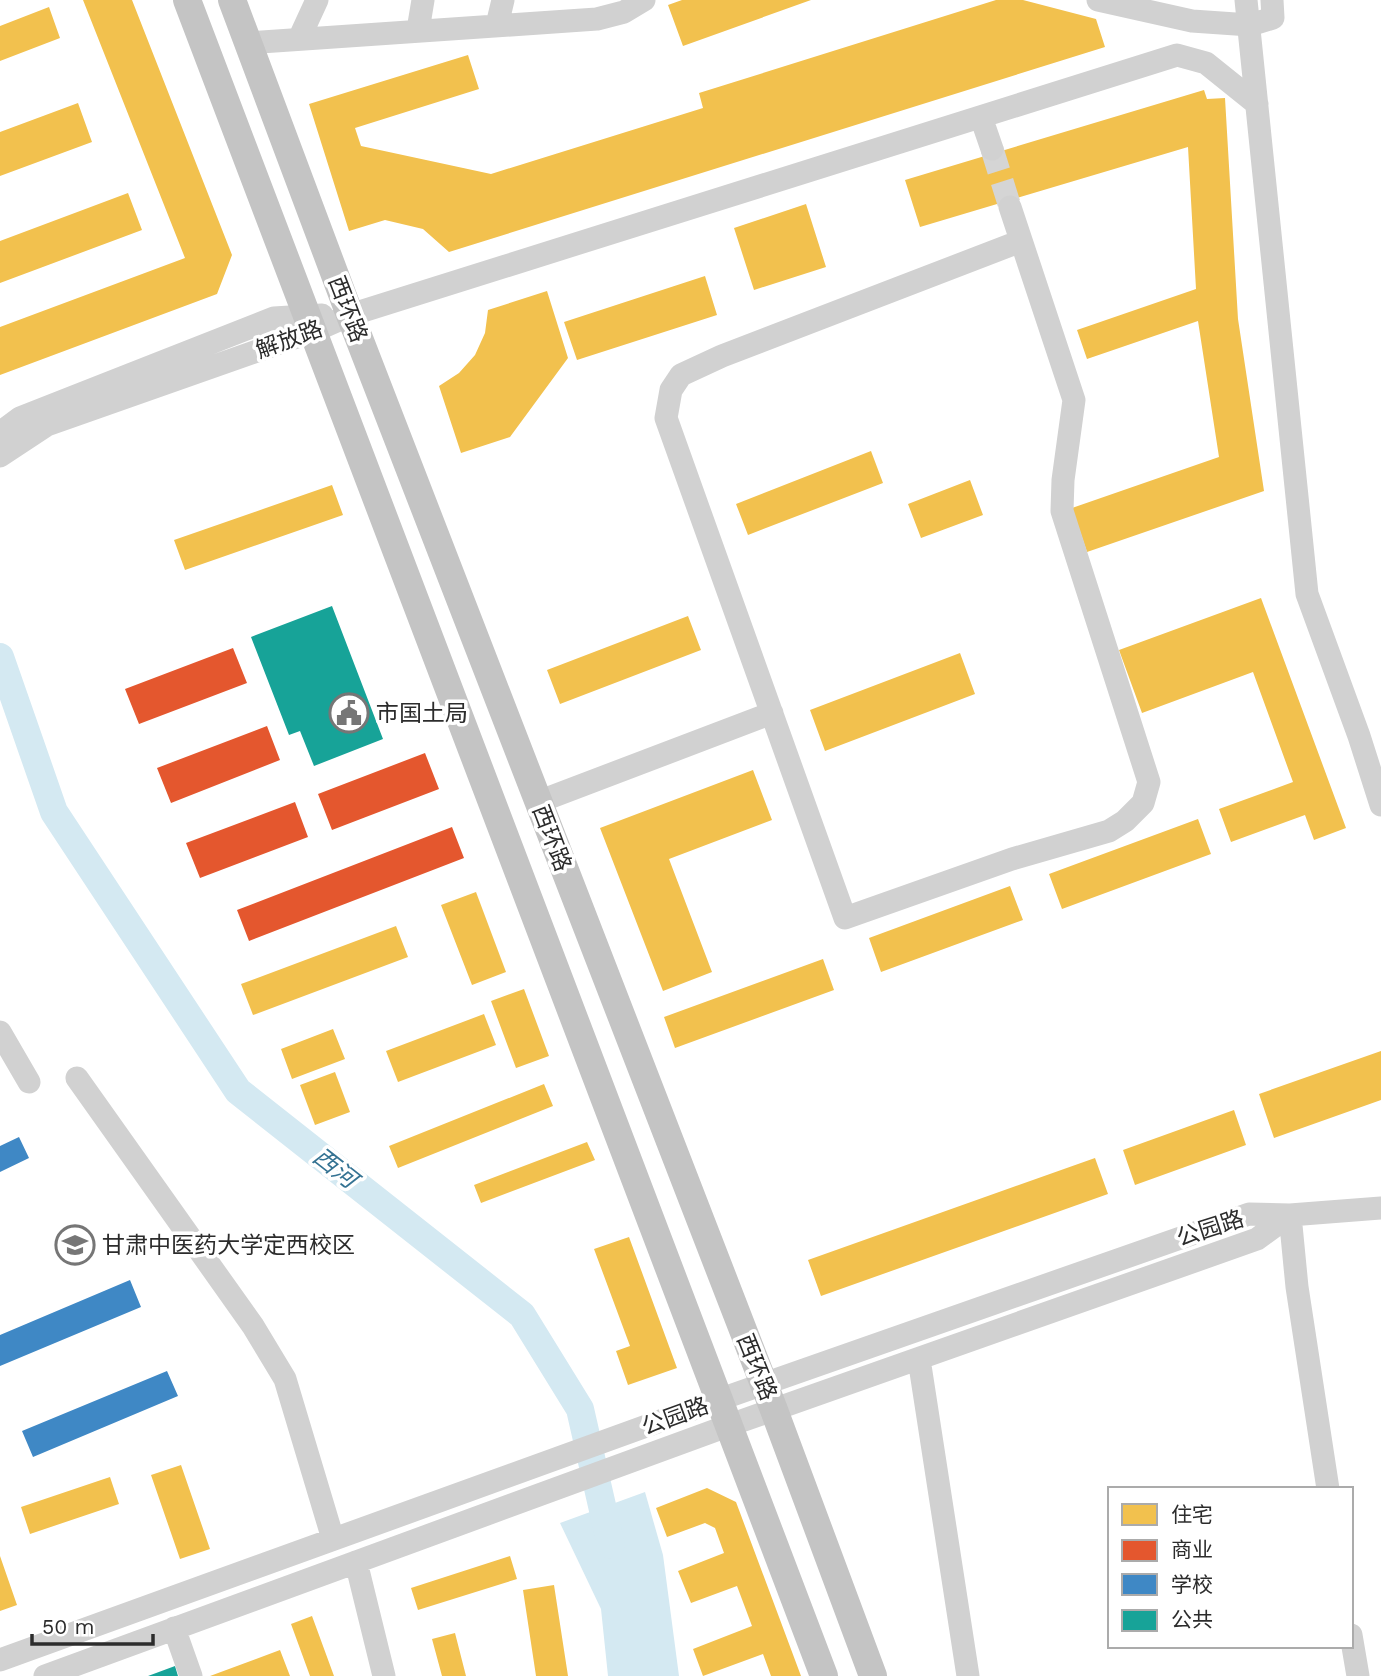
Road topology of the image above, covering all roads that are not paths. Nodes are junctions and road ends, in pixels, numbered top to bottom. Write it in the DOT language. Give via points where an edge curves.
graph roads {
  1 [pos="187,0"];
  2 [pos="232,0"];
  3 [pos="317,0"];
  4 [pos="423,0"];
  5 [pos="503,0"];
  6 [pos="644,0"];
  7 [pos="1098,0"];
  8 [pos="1246,0"];
  9 [pos="1272,0"];
  10 [pos="547,11"];
  11 [pos="497,25"];
  12 [pos="1250,25"];
  13 [pos="418,30"];
  14 [pos="299,39"];
  15 [pos="248,43"];
  16 [pos="1257,104"];
  17 [pos="981,117"];
  18 [pos="992,149"];
  19 [pos="1010,207"];
  20 [pos="1021,241"];
  21 [pos="350,315"];
  22 [pos="311,323"];
  23 [pos="0,433"];
  24 [pos="0,456"];
  25 [pos="772,713"];
  26 [pos="538,802"];
  27 [pos="1381,805"];
  28 [pos="0,1032"];
  29 [pos="77,1078"];
  30 [pos="29,1082"];
  31 [pos="1381,1208"];
  32 [pos="1290,1215"];
  33 [pos="919,1359"];
  34 [pos="768,1398"];
  35 [pos="725,1413"];
  36 [pos="1328,1487"];
  37 [pos="333,1539"];
  38 [pos="356,1562"];
  39 [pos="174,1628"];
  40 [pos="1353,1647"];
  41 [pos="0,1660"];
  42 [pos="45,1676"];
  43 [pos="191,1676"];
  44 [pos="384,1676"];
  45 [pos="824,1676"];
  46 [pos="873,1676"];
  47 [pos="968,1676"];
  48 [pos="1358,1676"];
  1 -- 22 [label="main road, 西环路"];
  2 -- 15 [label="main road, 西环路"];
  3 -- 14 [label="street"];
  4 -- 13 [label="street"];
  5 -- 11 [label="street"];
  6 -- 10 [label="street" via="624,12 597,19"];
  7 -- 12 [label="street" via="1192,21"];
  8 -- 12 [label="street"];
  9 -- 12 [label="street" via="1273,18"];
  10 -- 11 [label="street"];
  11 -- 13 [label="street"];
  12 -- 16 [label="street"];
  13 -- 14 [label="street"];
  14 -- 15 [label="street"];
  15 -- 21 [label="main road, 西环路"];
  16 -- 17 [label="street, 解放路" via="1206,63 1177,55"];
  16 -- 27 [label="street" via="1307,594"];
  17 -- 18 [label="street"];
  17 -- 21 [label="street, 解放路"];
  19 -- 20 [label="street"];
  20 -- 25 [label="street" via="722,356 681,375 671,390 666,418"];
  20 -- 25 [label="street" via="1074,400 1062,511 1149,782 1143,803 1109,831 1012,859 845,918"];
  21 -- 22 [label="street, 解放路"];
  21 -- 26 [label="main road, 西环路"];
  22 -- 23 [label="street, 解放路" via="274,318 20,418"];
  22 -- 24 [label="street, 解放路" via="47,425"];
  22 -- 35 [label="main road, 西环路"];
  25 -- 26 [label="street"];
  26 -- 34 [label="main road, 西环路"];
  28 -- 30 [label="street"];
  29 -- 37 [label="street" via="285,1378"];
  31 -- 32 [label="street"];
  32 -- 33 [label="street, 公园路" via="1257,1239"];
  32 -- 34 [label="street, 公园路" via="1250,1214"];
  32 -- 36 [label="street"];
  33 -- 34 [label="street, 公园路"];
  33 -- 47 [label="street"];
  34 -- 35 [label="street, 公园路"];
  34 -- 46 [label="main road, 西环路"];
  35 -- 37 [label="street, 公园路" via="635,1431"];
  35 -- 38 [label="street, 公园路" via="640,1458"];
  35 -- 45 [label="main road, 西环路"];
  37 -- 41 [label="street, 公园路"];
  38 -- 39 [label="street, 公园路"];
  38 -- 44 [label="street"];
  39 -- 42 [label="street, 公园路"];
  39 -- 43 [label="street"];
  40 -- 48 [label="street"];
}
